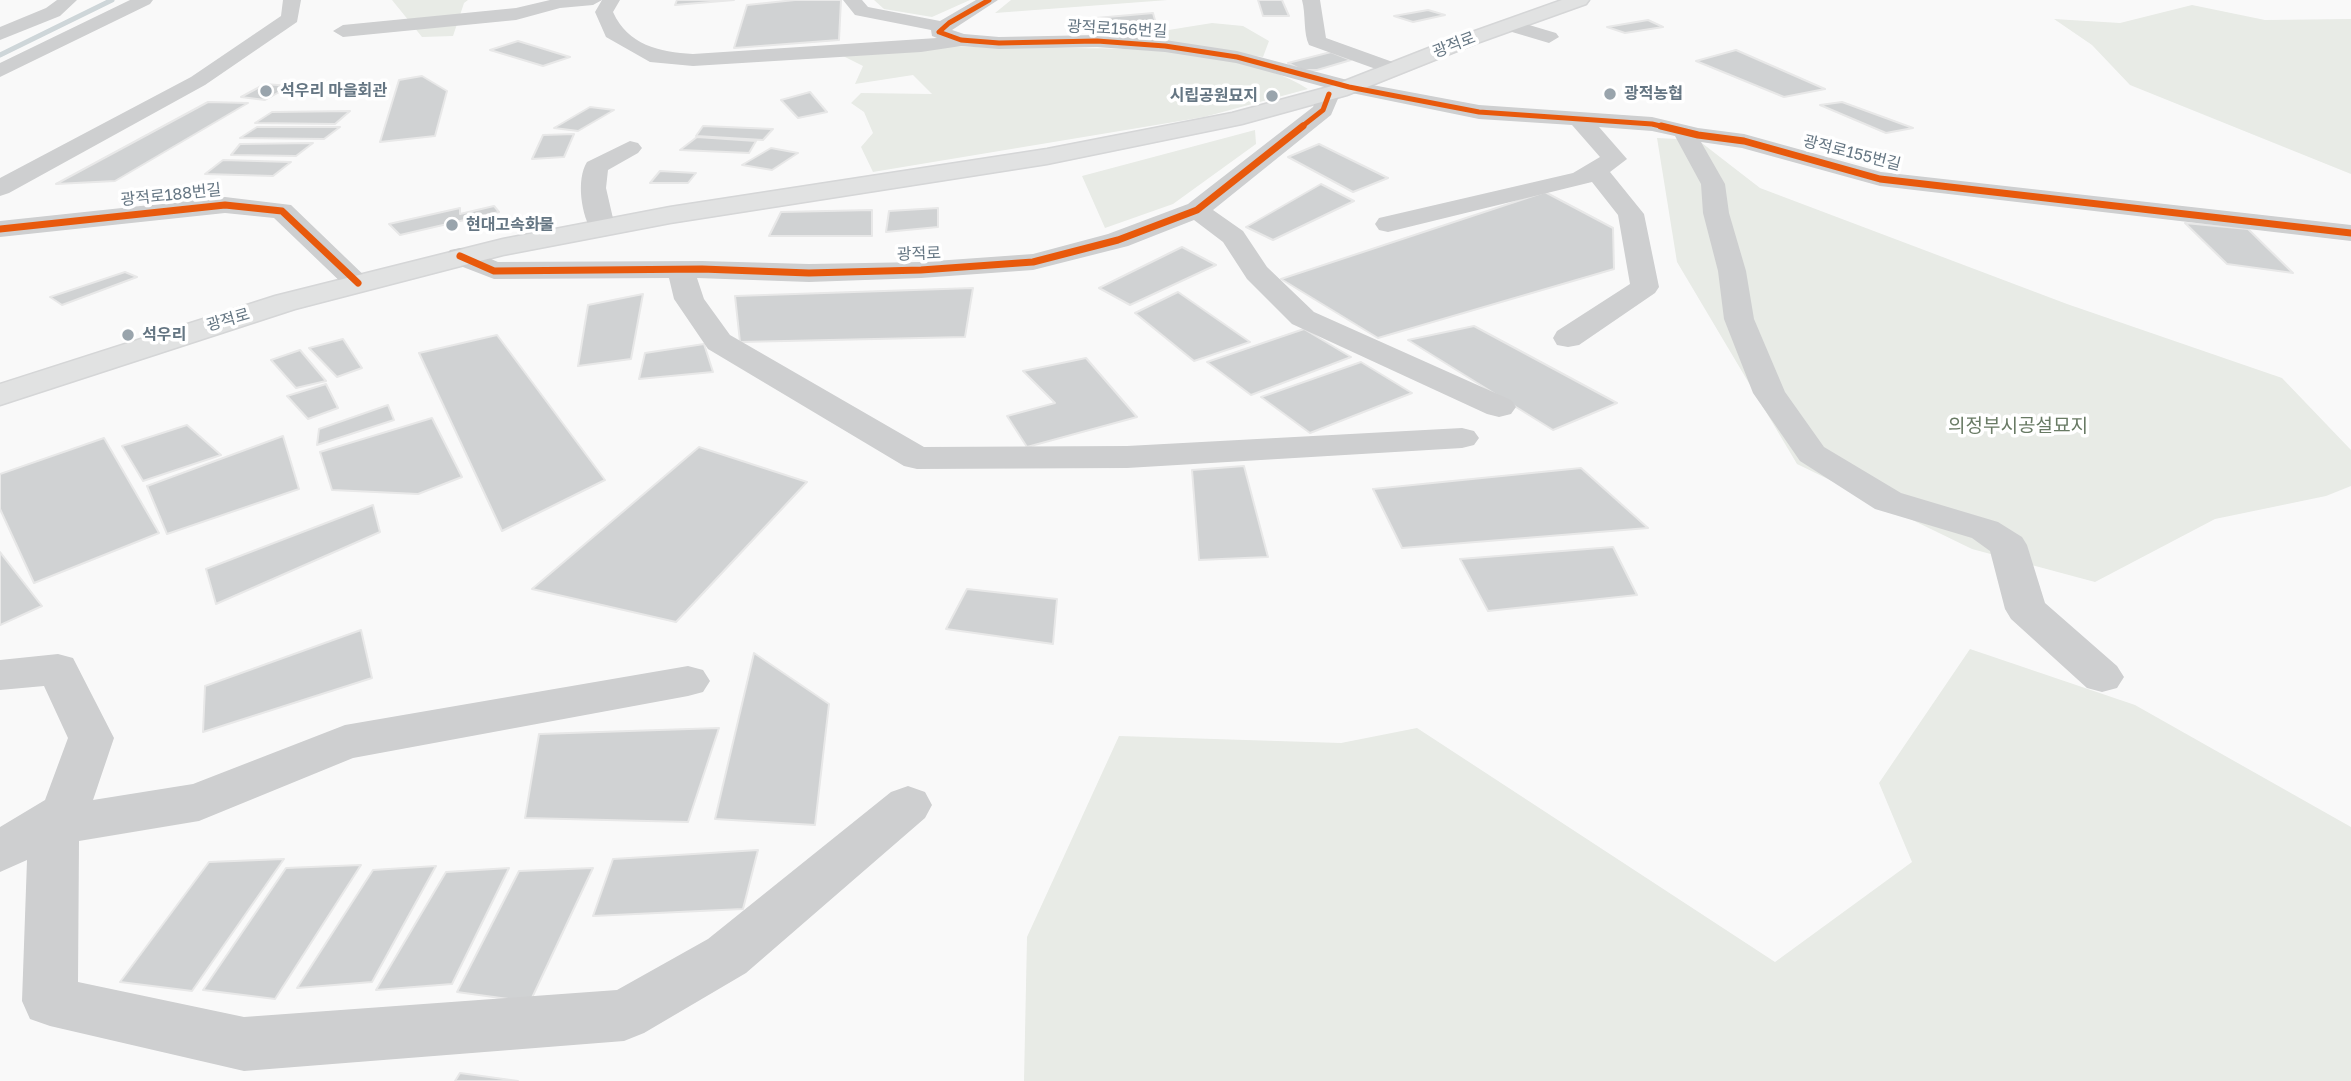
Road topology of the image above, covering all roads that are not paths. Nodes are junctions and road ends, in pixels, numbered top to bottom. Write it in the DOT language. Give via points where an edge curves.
graph roads {
  1 [pos="68,0"];
  2 [pos="144,0"];
  3 [pos="593,0"];
  4 [pos="611,0"];
  5 [pos="852,0"];
  6 [pos="989,0"];
  7 [pos="1311,0"];
  8 [pos="1580,0"];
  9 [pos="295,13"];
  10 [pos="1509,25"];
  11 [pos="944,27"];
  12 [pos="0,34"];
  13 [pos="1549,37"];
  14 [pos="961,40"];
  15 [pos="421,41"];
  16 [pos="1394,69"];
  17 [pos="0,71"];
  18 [pos="1339,90"];
  19 [pos="1578,118"];
  20 [pos="1684,132"];
  21 [pos="630,148"];
  22 [pos="1595,170"];
  23 [pos="0,188"];
  24 [pos="1197,210"];
  25 [pos="1388,224"];
  26 [pos="602,227"];
  27 [pos="0,229"];
  28 [pos="2351,233"];
  29 [pos="460,256"];
  30 [pos="681,270"];
  31 [pos="358,283"];
  32 [pos="1567,338"];
  33 [pos="0,395"];
  34 [pos="1499,407"];
  35 [pos="1462,438"];
  36 [pos="0,675"];
  37 [pos="2102,677"];
  38 [pos="688,681"];
  39 [pos="908,805"];
  40 [pos="62,818"];
  41 [pos="0,852"];
  1 -- 12 [label="street" via="53,12"];
  2 -- 17 [label="street"];
  3 -- 15 [label="street" via="516,14 336,30"];
  4 -- 14 [label="street, 광적로156번길" via="604,12 613,33 657,58 705,59"];
  5 -- 11 [label="street" via="862,11"];
  6 -- 11 [label="street"];
  7 -- 16 [label="street" via="1317,41"];
  8 -- 10 [label="main road, 광적로"];
  9 -- 23 [label="street" via="198,81"];
  10 -- 13 [label="street"];
  10 -- 16 [label="main road, 광적로"];
  11 -- 14 [label="street" via="939,32"];
  14 -- 18 [label="street, 광적로156번길" via="1165,46 1237,57"];
  16 -- 18 [label="main road, 광적로"];
  18 -- 19 [label="street, 광적로155번길" via="1479,112 1532,109"];
  18 -- 24 [label="street, 광적로" via="1323,110"];
  18 -- 26 [label="main road, 광적로" via="1144,138"];
  19 -- 20 [label="street, 광적로155번길" via="1652,124"];
  19 -- 22 [label="street" via="1615,159"];
  20 -- 28 [label="street, 광적로155번길" via="1745,141 1880,179"];
  20 -- 37 [label="street" via="1713,184 1739,319 1769,393 1812,454 1888,501 1985,530 2008,545 2026,610"];
  21 -- 26 [label="street" via="596,167 593,188"];
  22 -- 25 [label="street" via="1581,178"];
  22 -- 32 [label="street" via="1631,214 1645,287"];
  24 -- 30 [label="street, 광적로" via="1118,240 1033,261 921,271 808,274"];
  24 -- 34 [label="street" via="1233,237 1258,273 1303,318"];
  26 -- 29 [label="main road, 광적로"];
  27 -- 31 [label="street, 광적로188번길" via="225,205 282,211"];
  29 -- 30 [label="street, 광적로" via="494,271"];
  29 -- 31 [label="main road, 광적로"];
  30 -- 35 [label="street" via="688,299 719,342 917,458 1127,457"];
  31 -- 33 [label="main road, 광적로" via="202,327"];
  36 -- 40 [label="street" via="58,669 91,738"];
  38 -- 40 [label="street" via="345,742 199,802"];
  39 -- 40 [label="street" via="727,956 624,1015 244,1044 50,1001 53,844"];
  40 -- 41 [label="street"];
}
